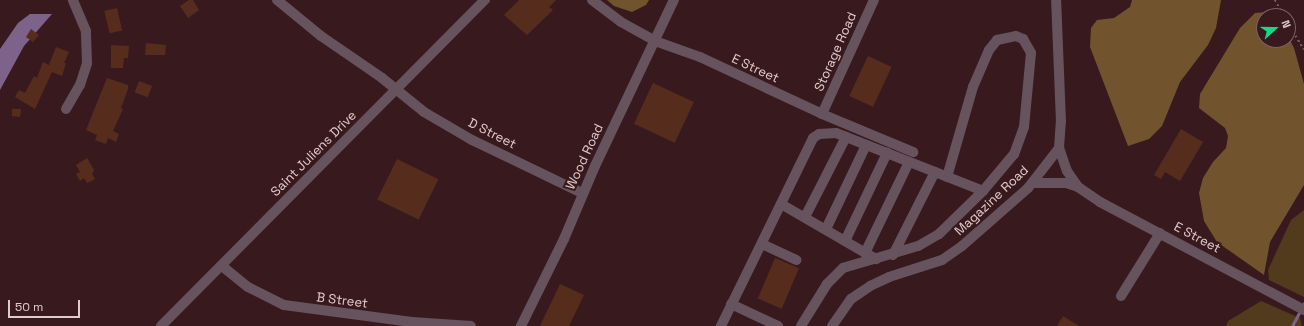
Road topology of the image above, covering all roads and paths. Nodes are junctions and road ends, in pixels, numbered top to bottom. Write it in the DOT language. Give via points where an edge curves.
graph roads {
  1 [pos="73,0"];
  2 [pos="277,0"];
  3 [pos="485,0"];
  4 [pos="592,0"];
  5 [pos="674,0"];
  6 [pos="874,0"];
  7 [pos="1056,0"];
  8 [pos="1296,36"];
  9 [pos="655,41"];
  10 [pos="1304,50"];
  11 [pos="395,90"];
  12 [pos="66,109"];
  13 [pos="822,114"];
  14 [pos="846,138"];
  15 [pos="866,145"];
  16 [pos="1059,148"];
  17 [pos="913,152"];
  18 [pos="887,153"];
  19 [pos="909,162"];
  20 [pos="935,172"];
  21 [pos="948,177"];
  22 [pos="1032,183"];
  23 [pos="1078,186"];
  24 [pos="983,191"];
  25 [pos="582,193"];
  26 [pos="781,204"];
  27 [pos="805,217"];
  28 [pos="826,229"];
  29 [pos="1160,233"];
  30 [pos="845,241"];
  31 [pos="762,244"];
  32 [pos="865,253"];
  33 [pos="894,255"];
  34 [pos="876,259"];
  35 [pos="796,260"];
  36 [pos="222,266"];
  37 [pos="1121,296"];
  38 [pos="731,304"];
  39 [pos="1304,310"];
  40 [pos="161,326"];
  41 [pos="472,326"];
  42 [pos="521,326"];
  43 [pos="721,326"];
  44 [pos="778,326"];
  45 [pos="801,326"];
  46 [pos="832,326"];
  1 -- 12 [label="street" via="86,31 87,63 80,85"];
  2 -- 11 [label="street, D Street"];
  3 -- 11 [label="street, Saint Juliens Drive"];
  4 -- 9 [label="street, E Street" via="621,22"];
  5 -- 9 [label="street, Wood Road"];
  6 -- 13 [label="street, Storage Road"];
  7 -- 16 [label="street"];
  8 -- 10 [label="path"];
  9 -- 13 [label="street, E Street" via="700,57"];
  9 -- 25 [label="street, Wood Road"];
  11 -- 25 [label="street, D Street" via="424,112 472,140"];
  11 -- 36 [label="street, Saint Juliens Drive"];
  13 -- 17 [label="street, E Street"];
  14 -- 15 [label="street"];
  14 -- 26 [label="street" via="826,133 813,138"];
  14 -- 27 [label="street"];
  15 -- 18 [label="street"];
  15 -- 28 [label="street"];
  16 -- 22 [label="street, Magazine Road"];
  16 -- 23 [label="street, E Street" via="1067,171"];
  18 -- 19 [label="street"];
  18 -- 30 [label="street"];
  19 -- 20 [label="street"];
  19 -- 32 [label="street"];
  20 -- 21 [label="street"];
  20 -- 33 [label="street"];
  21 -- 24 [label="street"];
  21 -- 24 [label="street" via="973,87 989,50 997,40 1005,37 1023,39 1031,53 1024,127 1014,154"];
  22 -- 23 [label="street, E Street" via="1066,183"];
  22 -- 46 [label="street, Magazine Road" via="962,246 942,260 889,277 851,299"];
  23 -- 29 [label="street, E Street" via="1100,202"];
  24 -- 33 [label="street" via="939,234"];
  25 -- 42 [label="street, Wood Road" via="564,239"];
  26 -- 27 [label="street"];
  26 -- 31 [label="street"];
  27 -- 28 [label="street"];
  28 -- 30 [label="street"];
  29 -- 37 [label="street"];
  29 -- 39 [label="street, E Street"];
  30 -- 32 [label="street"];
  31 -- 35 [label="street"];
  31 -- 38 [label="street"];
  32 -- 34 [label="street"];
  33 -- 34 [label="street"];
  34 -- 45 [label="street" via="852,264 836,274"];
  36 -- 40 [label="street, Saint Juliens Drive"];
  36 -- 41 [label="street, B Street" via="248,287 284,305 404,322"];
  38 -- 43 [label="street"];
  38 -- 44 [label="street"];
}
